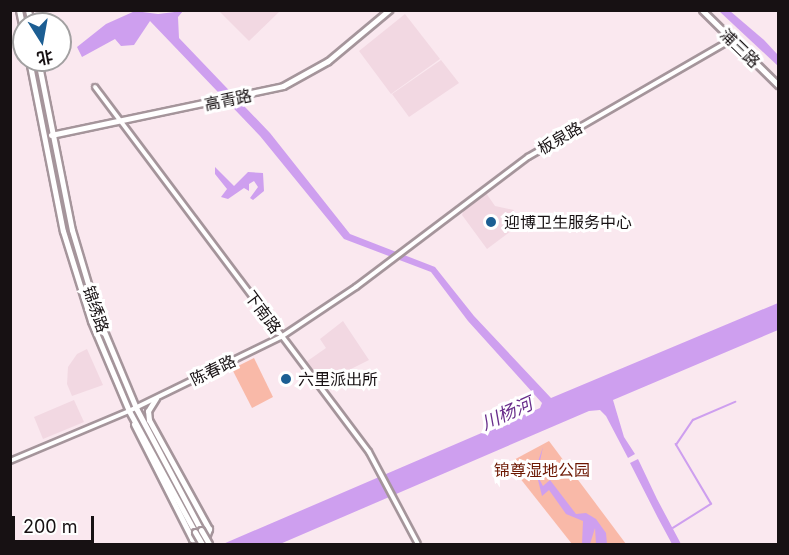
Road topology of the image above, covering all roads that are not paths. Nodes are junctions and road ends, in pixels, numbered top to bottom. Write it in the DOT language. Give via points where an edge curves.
graph roads {
  1 [pos="389,10"];
  2 [pos="702,10"];
  3 [pos="732,39"];
  4 [pos="31,72"];
  5 [pos="40,72"];
  6 [pos="778,85"];
  7 [pos="95,87"];
  8 [pos="121,121"];
  9 [pos="53,135"];
  10 [pos="44,137"];
  11 [pos="400,253"];
  12 [pos="282,337"];
  13 [pos="156,398"];
  14 [pos="136,408"];
  15 [pos="129,411"];
  16 [pos="134,419"];
  17 [pos="10,461"];
  18 [pos="198,531"];
  19 [pos="202,544"];
  20 [pos="209,544"];
  21 [pos="418,544"];
  1 -- 8 [label="main road, 高青路" via="310,73 272,89"];
  2 -- 3 [label="main road, 浦三路"];
  3 -- 6 [label="main road, 浦三路"];
  3 -- 11 [label="street, 板泉路" via="528,157"];
  4 -- 10 [label="main road, 锦绣路"];
  5 -- 9 [label="main road, 锦绣路"];
  7 -- 8 [label="street, 下南路"];
  8 -- 9 [label="main road, 高青路"];
  8 -- 12 [label="street, 下南路"];
  9 -- 10 [label="main road, 高青路"];
  9 -- 14 [label="main road, 锦绣路" via="83,272 114,362"];
  10 -- 15 [label="main road, 锦绣路" via="75,274"];
  11 -- 12 [label="street, 陈春路"];
  12 -- 13 [label="street, 陈春路"];
  12 -- 21 [label="street, 下南路" via="375,462"];
  13 -- 14 [label="street, 陈春路"];
  13 -- 16 [label="main road, 锦绣路" via="148,411 149,420 209,529 203,541 192,539 135,429"];
  14 -- 15 [label="street, 陈春路"];
  14 -- 18 [label="main road, 锦绣路"];
  15 -- 16 [label="main road, 锦绣路"];
  15 -- 17 [label="street, 陈春路"];
  16 -- 18 [label="main road, 锦绣路"];
  18 -- 19 [label="main road, 锦绣路, bridge"];
  18 -- 20 [label="main road, 锦绣路, bridge"];
}
